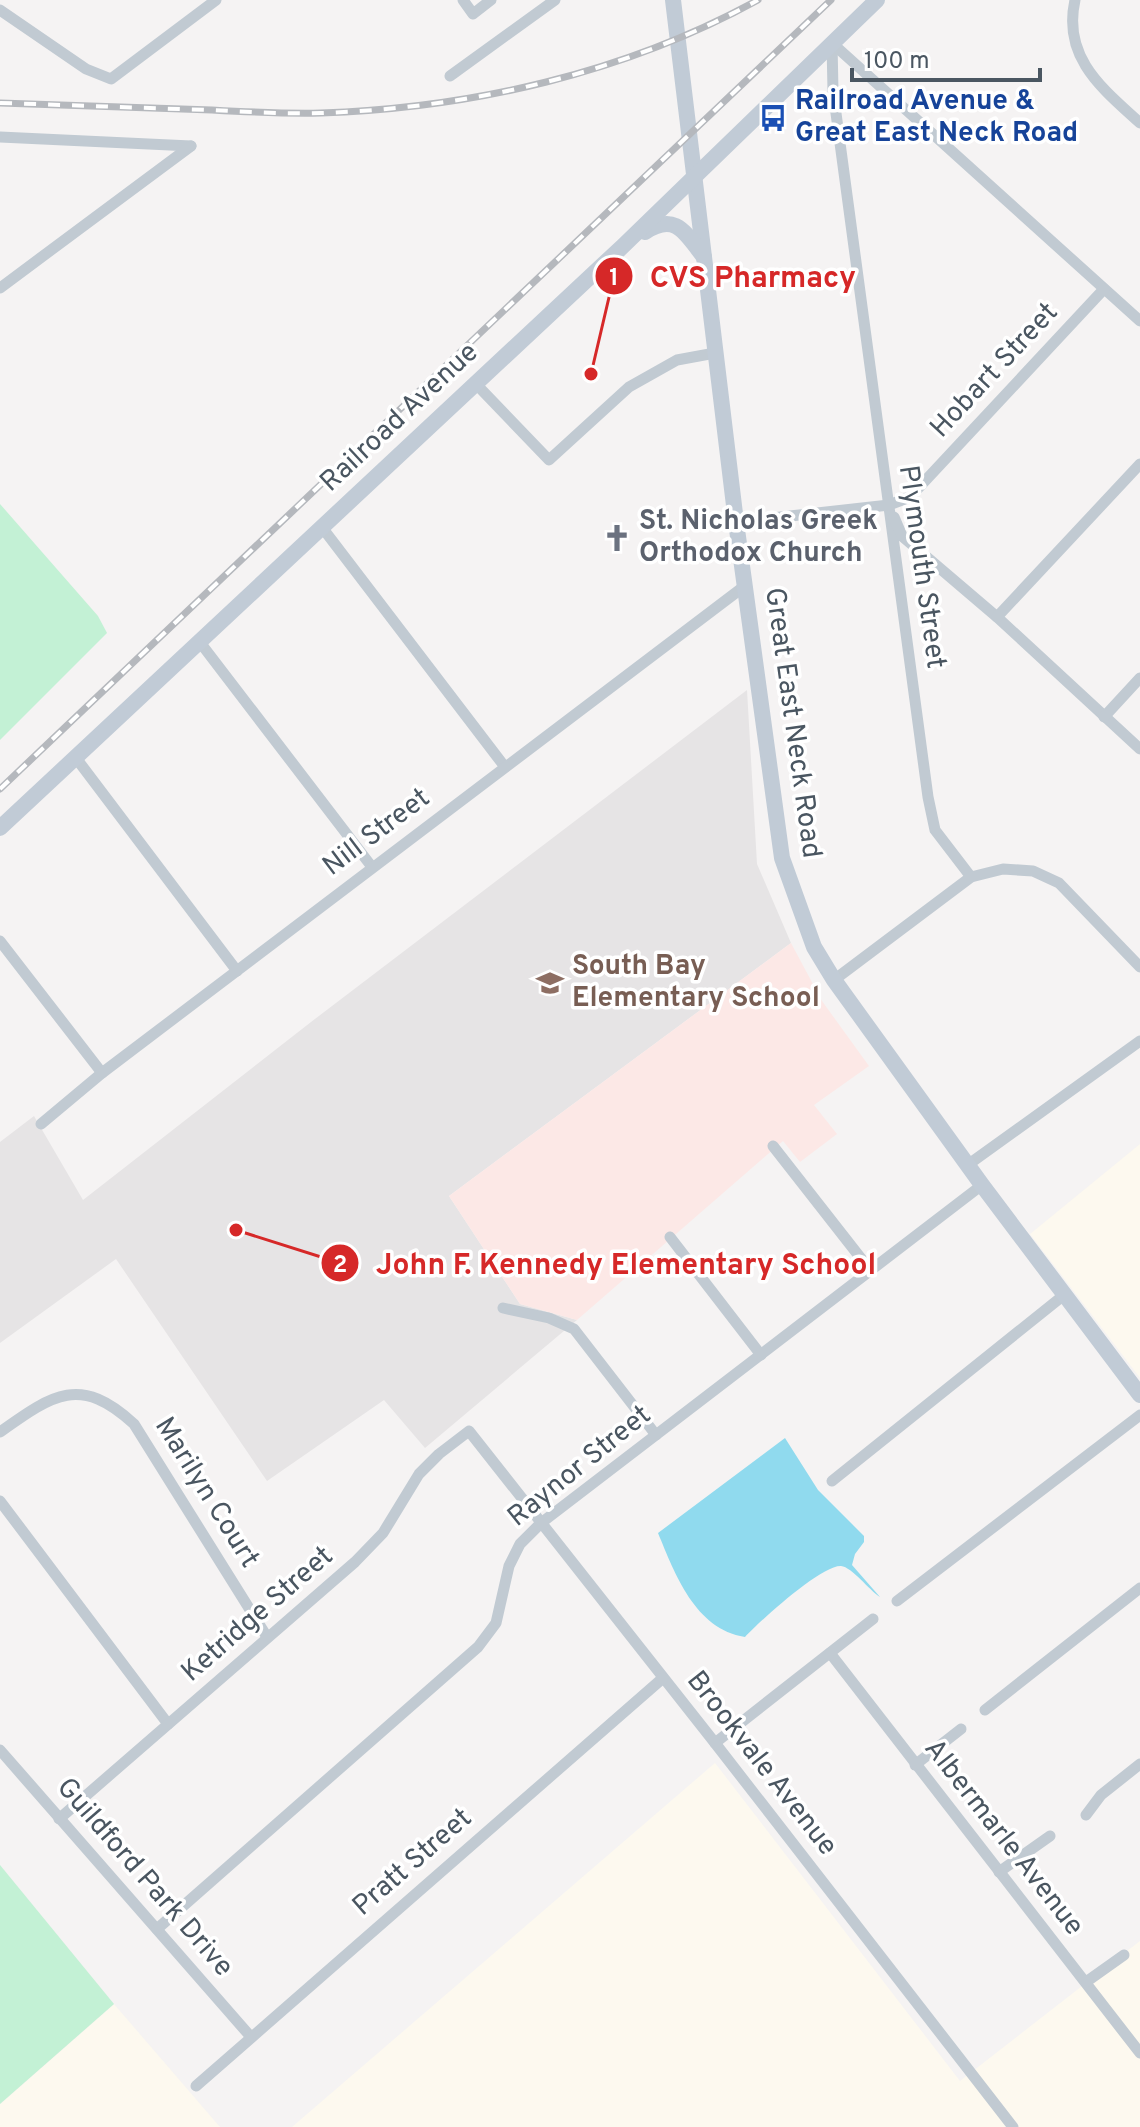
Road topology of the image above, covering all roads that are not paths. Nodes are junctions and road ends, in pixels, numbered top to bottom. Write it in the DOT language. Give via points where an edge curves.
graph roads {
  1 [pos="216,0"];
  2 [pos="463,0"];
  3 [pos="491,0"];
  4 [pos="555,0"];
  5 [pos="673,0"];
  6 [pos="877,0"];
  7 [pos="1075,0"];
  8 [pos="0,10"];
  9 [pos="832,43"];
  10 [pos="450,76"];
  11 [pos="1140,123"];
  12 [pos="0,137"];
  13 [pos="695,175"];
  14 [pos="623,246"];
  15 [pos="705,259"];
  16 [pos="0,288"];
  17 [pos="1104,289"];
  18 [pos="1140,321"];
  19 [pos="715,353"];
  20 [pos="476,384"];
  21 [pos="1140,464"];
  22 [pos="889,505"];
  23 [pos="736,522"];
  24 [pos="321,526"];
  25 [pos="746,585"];
  26 [pos="997,617"];
  27 [pos="199,641"];
  28 [pos="1140,678"];
  29 [pos="1104,717"];
  30 [pos="1140,749"];
  31 [pos="76,758"];
  32 [pos="505,767"];
  33 [pos="0,828"];
  34 [pos="372,867"];
  35 [pos="971,877"];
  36 [pos="0,941"];
  37 [pos="1140,967"];
  38 [pos="237,971"];
  39 [pos="834,980"];
  40 [pos="1140,1041"];
  41 [pos="102,1073"];
  42 [pos="41,1124"];
  43 [pos="773,1146"];
  44 [pos="969,1164"];
  45 [pos="982,1185"];
  46 [pos="670,1237"];
  47 [pos="870,1270"];
  48 [pos="1064,1295"];
  49 [pos="503,1308"];
  50 [pos="761,1355"];
  51 [pos="1140,1395"];
  52 [pos="1140,1415"];
  53 [pos="469,1431"];
  54 [pos="0,1432"];
  55 [pos="656,1435"];
  56 [pos="832,1481"];
  57 [pos="0,1501"];
  58 [pos="541,1523"];
  59 [pos="1140,1588"];
  60 [pos="897,1601"];
  61 [pos="873,1619"];
  62 [pos="267,1637"];
  63 [pos="830,1653"];
  64 [pos="663,1678"];
  65 [pos="985,1710"];
  66 [pos="168,1724"];
  67 [pos="961,1729"];
  68 [pos="715,1743"];
  69 [pos="0,1750"];
  70 [pos="1140,1764"];
  71 [pos="915,1765"];
  72 [pos="1086,1815"];
  73 [pos="59,1819"];
  74 [pos="1050,1836"];
  75 [pos="999,1872"];
  76 [pos="157,1929"];
  77 [pos="1124,1955"];
  78 [pos="1086,1982"];
  79 [pos="251,2037"];
  80 [pos="1140,2053"];
  81 [pos="196,2086"];
  82 [pos="1013,2127"];
  1 -- 8 [label="street" via="111,79 86,69"];
  2 -- 3 [label="street" via="473,14"];
  4 -- 10 [label="street"];
  5 -- 13 [label="main road, Great East Neck Road"];
  6 -- 9 [label="main road, Railroad Avenue"];
  7 -- 11 [label="street" via="1074,35 1083,65"];
  9 -- 13 [label="main road, Railroad Avenue"];
  9 -- 17 [label="street"];
  9 -- 22 [label="street, Plymouth Street" via="833,91"];
  12 -- 16 [label="street" via="191,146"];
  13 -- 14 [label="main road, Railroad Avenue"];
  13 -- 15 [label="main road, Great East Neck Road"];
  14 -- 15 [label="main road" via="660,223 671,224"];
  14 -- 20 [label="main road, Railroad Avenue"];
  15 -- 19 [label="main road, Great East Neck Road"];
  17 -- 18 [label="street"];
  17 -- 22 [label="street, Hobart Street" via="910,497"];
  19 -- 20 [label="street" via="677,360 629,387 549,460"];
  19 -- 23 [label="main road, Great East Neck Road"];
  20 -- 24 [label="main road, Railroad Avenue"];
  21 -- 26 [label="street"];
  22 -- 23 [label="street, Hobart Street"];
  22 -- 26 [label="street" via="902,536"];
  22 -- 35 [label="street, Plymouth Street" via="935,830"];
  23 -- 25 [label="main road, Great East Neck Road"];
  24 -- 27 [label="main road, Railroad Avenue"];
  24 -- 32 [label="street"];
  25 -- 32 [label="street, Nill Street"];
  25 -- 39 [label="main road, Great East Neck Road" via="782,858 814,947"];
  26 -- 29 [label="street"];
  27 -- 31 [label="main road, Railroad Avenue"];
  27 -- 34 [label="street"];
  28 -- 29 [label="street"];
  29 -- 30 [label="street"];
  31 -- 33 [label="main road, Railroad Avenue"];
  31 -- 38 [label="street"];
  32 -- 34 [label="street, Nill Street"];
  34 -- 38 [label="street, Nill Street"];
  35 -- 37 [label="street" via="1003,869 1033,871 1059,883"];
  35 -- 39 [label="street"];
  36 -- 41 [label="street"];
  38 -- 41 [label="street, Nill Street"];
  39 -- 44 [label="main road, Great East Neck Road"];
  40 -- 44 [label="street"];
  41 -- 42 [label="street, Nill Street"];
  43 -- 47 [label="street"];
  44 -- 45 [label="main road, Great East Neck Road"];
  45 -- 47 [label="street, Raynor Street"];
  45 -- 48 [label="main road, Great East Neck Road"];
  46 -- 50 [label="street"];
  47 -- 50 [label="street, Raynor Street"];
  48 -- 51 [label="main road, Great East Neck Road"];
  48 -- 56 [label="street"];
  49 -- 55 [label="street" via="574,1329"];
  50 -- 55 [label="street, Raynor Street"];
  52 -- 60 [label="street"];
  53 -- 58 [label="street, Brookvale Avenue"];
  53 -- 62 [label="street, Ketridge Street" via="419,1474 374,1543"];
  54 -- 62 [label="street, Marilyn Court" via="44,1400 71,1394 96,1397 118,1408 134,1424"];
  55 -- 58 [label="street, Raynor Street"];
  57 -- 66 [label="street"];
  58 -- 64 [label="street, Brookvale Avenue"];
  58 -- 76 [label="street, Raynor Street" via="520,1544 509,1566 496,1623 478,1647"];
  59 -- 65 [label="street"];
  61 -- 63 [label="street"];
  62 -- 66 [label="street, Ketridge Street"];
  63 -- 68 [label="street"];
  63 -- 71 [label="street, Albermarle Avenue"];
  64 -- 68 [label="street, Brookvale Avenue"];
  64 -- 79 [label="street, Pratt Street"];
  66 -- 73 [label="street, Ketridge Street"];
  67 -- 71 [label="street"];
  68 -- 82 [label="street, Brookvale Avenue"];
  69 -- 73 [label="street, Guildford Park Drive"];
  70 -- 72 [label="street" via="1101,1795"];
  71 -- 75 [label="street, Albermarle Avenue"];
  73 -- 76 [label="street, Guildford Park Drive"];
  74 -- 75 [label="street"];
  75 -- 78 [label="street, Albermarle Avenue"];
  76 -- 79 [label="street, Guildford Park Drive"];
  77 -- 78 [label="street"];
  78 -- 80 [label="street, Albermarle Avenue"];
  79 -- 81 [label="street, Pratt Street"];
}
